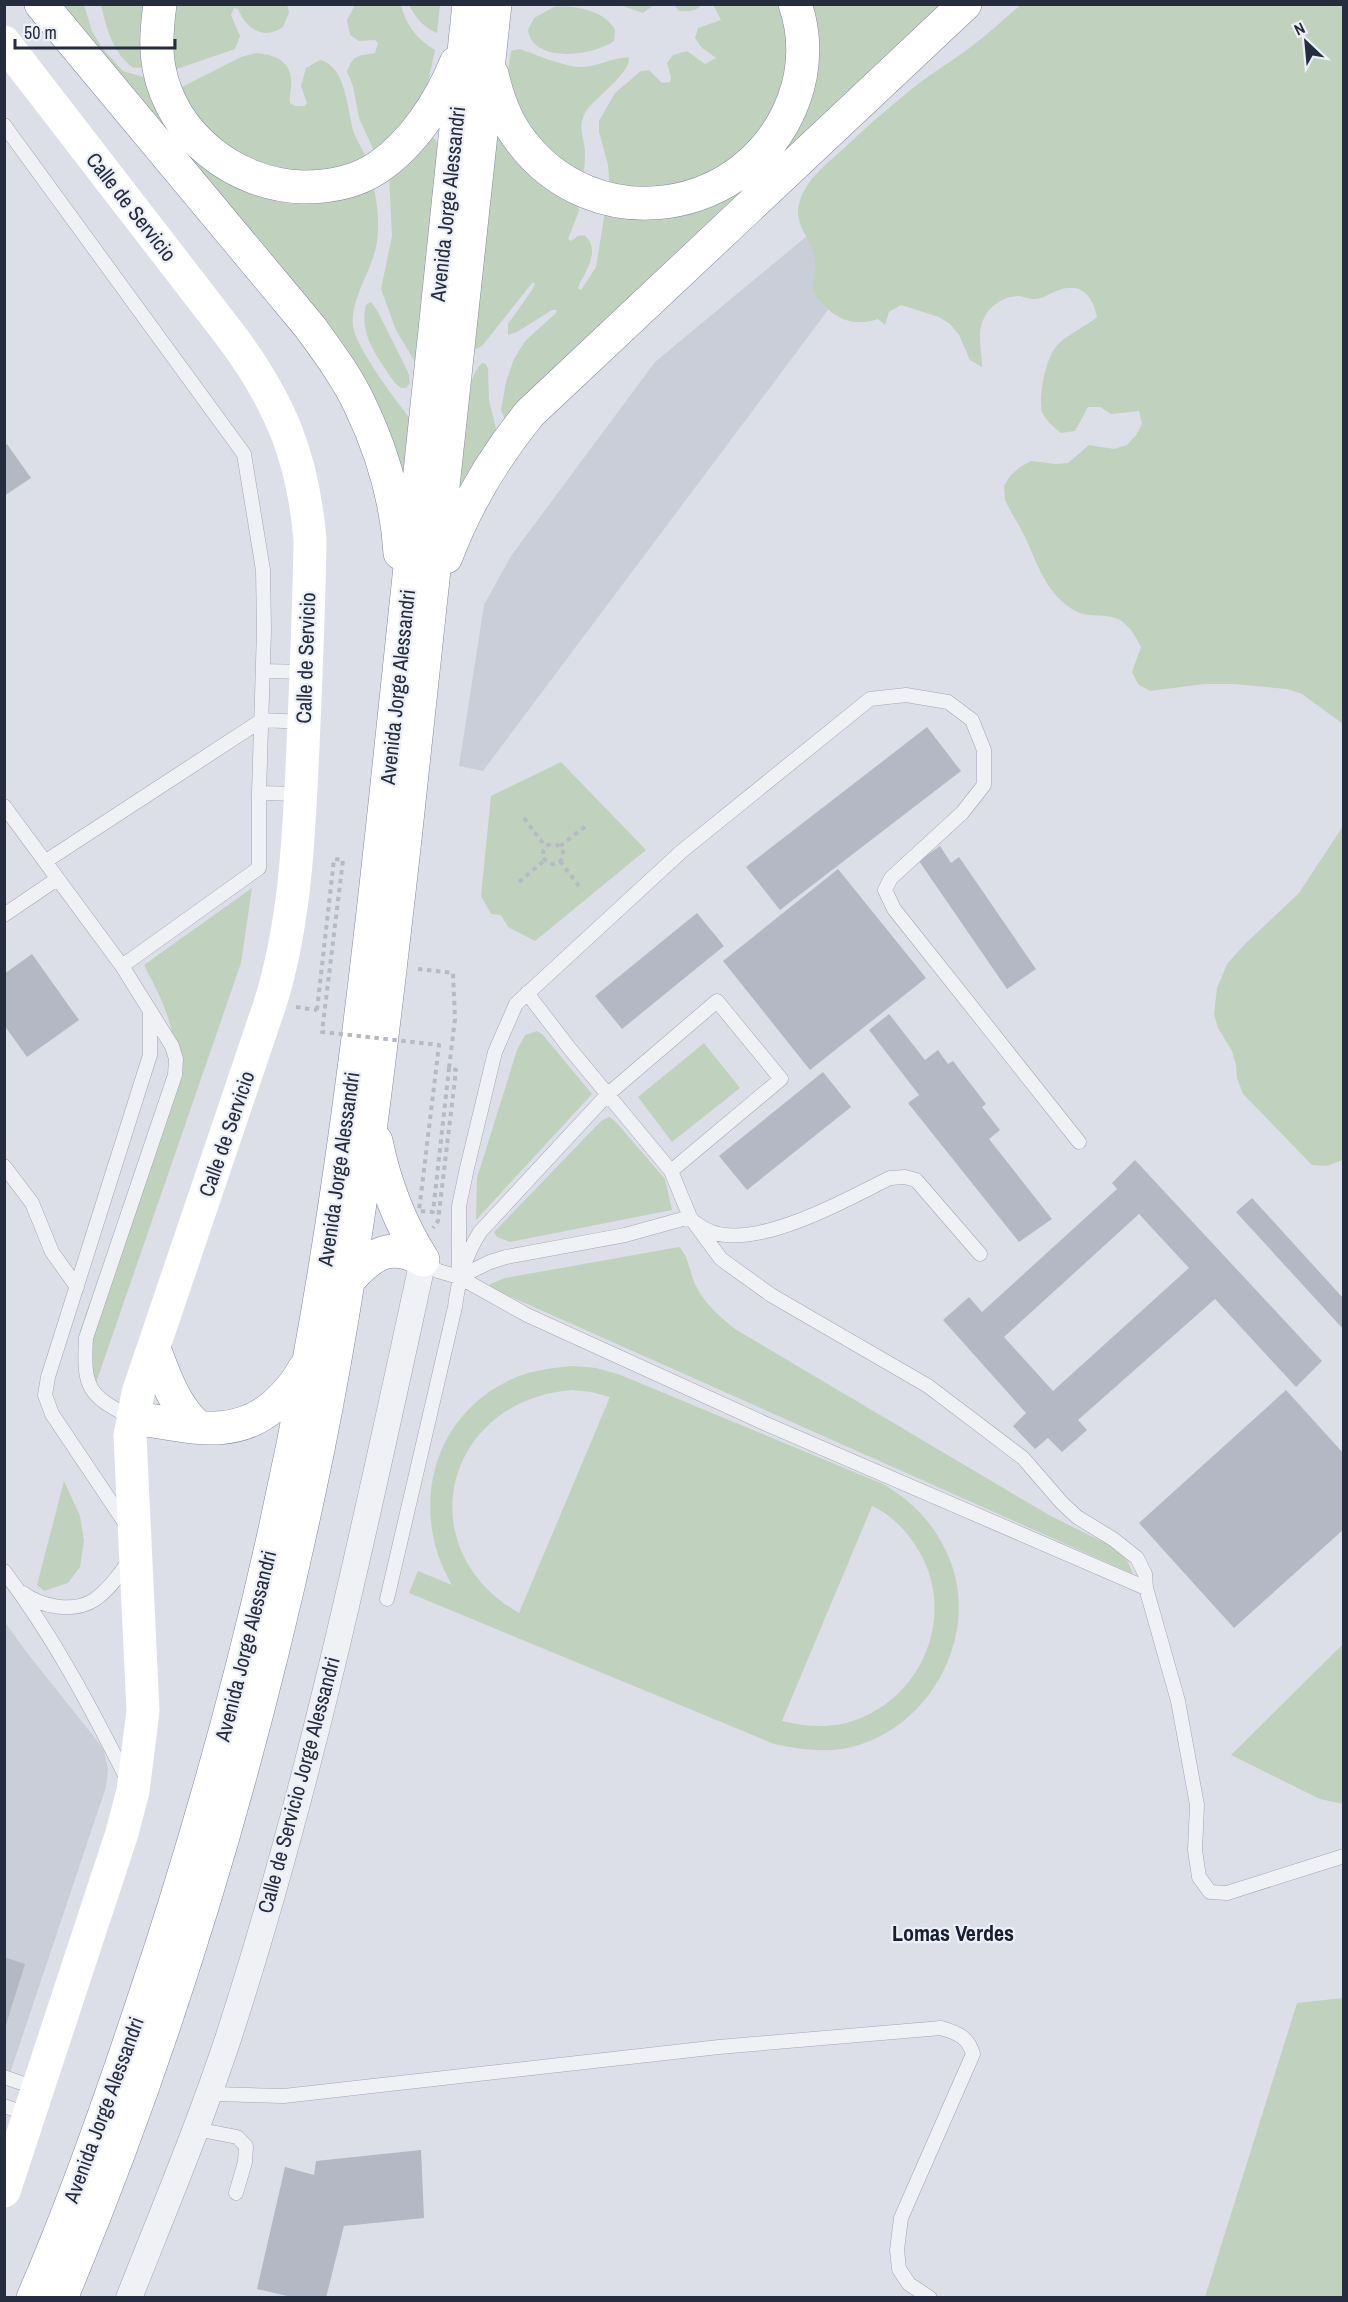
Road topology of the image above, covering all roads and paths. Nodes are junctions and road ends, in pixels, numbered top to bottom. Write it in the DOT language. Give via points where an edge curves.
graph roads {
  1 [pos="41,4"];
  2 [pos="160,4"];
  3 [pos="469,4"];
  4 [pos="495,4"];
  5 [pos="795,4"];
  6 [pos="964,4"];
  7 [pos="4,42"];
  8 [pos="477,49"];
  9 [pos="4,124"];
  10 [pos="431,602"];
  11 [pos="405,622"];
  12 [pos="263,671"];
  13 [pos="306,672"];
  14 [pos="262,720"];
  15 [pos="304,722"];
  16 [pos="259,793"];
  17 [pos="301,794"];
  18 [pos="4,806"];
  19 [pos="524,818"];
  20 [pos="586,825"];
  21 [pos="560,846"];
  22 [pos="546,847"];
  23 [pos="545,860"];
  24 [pos="46,861"];
  25 [pos="560,861"];
  26 [pos="57,879"];
  27 [pos="519,882"];
  28 [pos="582,890"];
  29 [pos="4,915"];
  30 [pos="122,966"];
  31 [pos="418,969"];
  32 [pos="527,993"];
  33 [pos="316,1010"];
  34 [pos="150,1011"];
  35 [pos="450,1068"];
  36 [pos="607,1095"];
  37 [pos="372,1125"];
  38 [pos="1079,1142"];
  39 [pos="4,1166"];
  40 [pos="670,1170"];
  41 [pos="690,1217"];
  42 [pos="426,1248"];
  43 [pos="980,1254"];
  44 [pos="459,1277"];
  45 [pos="348,1282"];
  46 [pos="76,1287"];
  47 [pos="154,1348"];
  48 [pos="309,1359"];
  49 [pos="132,1418"];
  50 [pos="197,1426"];
  51 [pos="135,1545"];
  52 [pos="4,1571"];
  53 [pos="1146,1588"];
  54 [pos="19,1590"];
  55 [pos="387,1599"];
  56 [pos="133,1791"];
  57 [pos="1344,1856"];
  58 [pos="4,2077"];
  59 [pos="209,2091"];
  60 [pos="24,2103"];
  61 [pos="196,2129"];
  62 [pos="4,2191"];
  63 [pos="236,2193"];
  64 [pos="33,2298"];
  65 [pos="61,2298"];
  66 [pos="129,2298"];
  67 [pos="930,2298"];
  1 -- 11 [label="main road" via="310,327 347,381 373,437 390,493 400,547"];
  2 -- 8 [label="main road" via="156,40 159,68 183,123 225,164 260,180 284,185 337,183 367,173 388,159 406,143 451,76"];
  3 -- 8 [label="main road, Avenida Jorge Alessandri"];
  4 -- 8 [label="main road, Avenida Jorge Alessandri"];
  5 -- 8 [label="main road" via="802,33 802,61 798,87 783,124 765,149 739,173 708,190 675,201 645,204 608,199 579,189 551,171 511,127"];
  6 -- 10 [label="main road" via="530,413 496,457 473,496"];
  7 -- 13 [label="main road, Calle de Servicio" via="246,357 274,403 295,455 307,511"];
  8 -- 10 [label="main road, Avenida Jorge Alessandri"];
  8 -- 11 [label="main road, Avenida Jorge Alessandri"];
  9 -- 12 [label="lane" via="244,454 263,570"];
  10 -- 37 [label="main road, Avenida Jorge Alessandri"];
  11 -- 48 [label="main road, Avenida Jorge Alessandri" via="363,997"];
  12 -- 13 [label="lane"];
  12 -- 14 [label="lane"];
  13 -- 15 [label="main road, Calle de Servicio"];
  14 -- 15 [label="lane"];
  14 -- 16 [label="lane"];
  14 -- 24 [label="lane"];
  15 -- 17 [label="main road, Calle de Servicio"];
  16 -- 17 [label="lane"];
  16 -- 30 [label="lane" via="259,868"];
  17 -- 47 [label="main road, Calle de Servicio" via="282,967"];
  18 -- 24 [label="lane"];
  19 -- 22 [label="path"];
  20 -- 21 [label="path"];
  21 -- 22 [label="path"];
  21 -- 25 [label="path"];
  22 -- 23 [label="path"];
  23 -- 25 [label="path" via="550,864"];
  23 -- 27 [label="path"];
  24 -- 26 [label="lane"];
  25 -- 28 [label="path"];
  26 -- 29 [label="lane"];
  26 -- 30 [label="lane"];
  30 -- 34 [label="lane"];
  31 -- 35 [label="path" via="453,973 455,1019"];
  32 -- 36 [label="lane"];
  32 -- 38 [label="lane" via="682,851 870,699 906,695 948,702 972,720 984,750 984,784 962,813 891,878 885,890 894,909"];
  32 -- 44 [label="lane" via="516,1004 495,1052 467,1168 459,1206"];
  33 -- 35 [label="path, bridge" via="334,859 342,860 322,1032 439,1045 419,1211 433,1212"];
  34 -- 46 [label="lane" via="150,1056"];
  34 -- 49 [label="lane" via="172,1046 175,1075 86,1338 84,1370 90,1387 103,1403"];
  35 -- 42 [label="path" via="456,1070 438,1221"];
  36 -- 40 [label="lane"];
  36 -- 40 [label="lane" via="717,1001 781,1079"];
  36 -- 44 [label="lane" via="480,1232"];
  37 -- 42 [label="main road" via="390,1196 410,1239"];
  37 -- 45 [label="main road, Avenida Jorge Alessandri"];
  39 -- 46 [label="lane" via="32,1203 52,1252"];
  40 -- 41 [label="lane"];
  41 -- 43 [label="lane" via="703,1229 723,1235 753,1234 802,1221 890,1178 905,1177 916,1180"];
  41 -- 44 [label="lane" via="625,1235 506,1257"];
  41 -- 53 [label="lane" via="721,1259 763,1289 928,1386 1023,1458 1077,1517 1137,1558 1145,1574"];
  42 -- 44 [label="lane" via="438,1271"];
  42 -- 45 [label="main road" via="384,1252"];
  42 -- 59 [label="street, Calle de Servicio Jorge Alessandri" via="370,1504 284,1850"];
  44 -- 53 [label="lane" via="537,1320 775,1428"];
  44 -- 55 [label="lane"];
  45 -- 65 [label="main road, Avenida Jorge Alessandri" via="318,1450 238,1782 152,2056"];
  46 -- 51 [label="lane" via="45,1395 58,1423"];
  47 -- 49 [label="main road"];
  47 -- 50 [label="main road" via="174,1395"];
  48 -- 50 [label="main road" via="292,1386 261,1416 241,1426"];
  48 -- 64 [label="main road, Avenida Jorge Alessandri" via="257,1608 211,1784 124,2057"];
  49 -- 50 [label="main road"];
  49 -- 51 [label="main road" via="129,1450"];
  51 -- 54 [label="lane" via="106,1590 92,1601 78,1605 44,1604"];
  51 -- 56 [label="main road" via="143,1711"];
  52 -- 54 [label="lane"];
  53 -- 57 [label="lane" via="1178,1701 1197,1805 1195,1850 1199,1877 1210,1892 1227,1893"];
  54 -- 56 [label="lane" via="54,1643"];
  56 -- 60 [label="main road" via="122,1833"];
  58 -- 60 [label="lane"];
  59 -- 61 [label="street, Calle de Servicio Jorge Alessandri"];
  59 -- 67 [label="lane" via="284,2096 707,2048 941,2028 959,2033 970,2043 973,2055 901,2218 897,2250 899,2269 909,2284"];
  60 -- 62 [label="main road"];
  61 -- 63 [label="lane" via="237,2137 246,2146"];
  61 -- 66 [label="street, Calle de Servicio Jorge Alessandri"];
}
